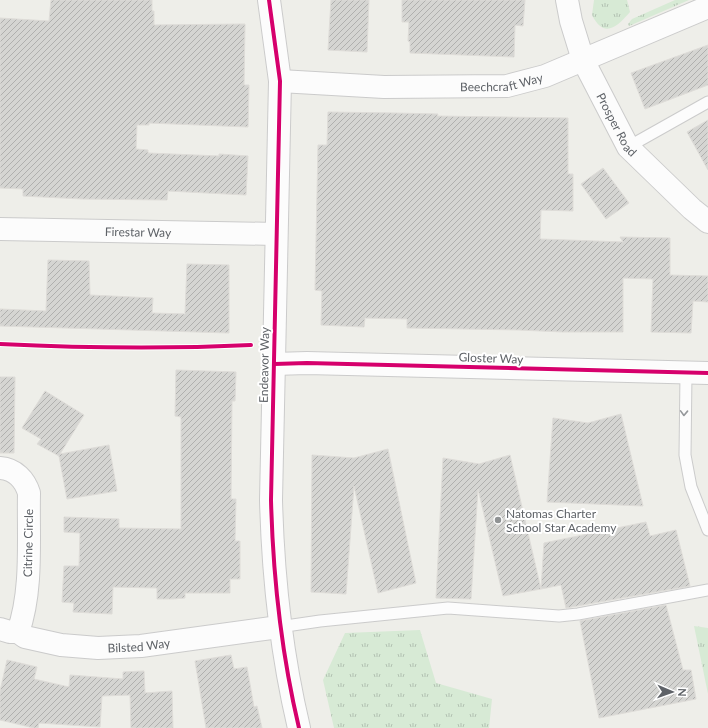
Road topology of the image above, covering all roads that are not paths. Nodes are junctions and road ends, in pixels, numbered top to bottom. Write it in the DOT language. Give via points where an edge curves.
graph roads {
  1 [pos="268,0"];
  2 [pos="568,0"];
  3 [pos="708,7"];
  4 [pos="583,60"];
  5 [pos="280,82"];
  6 [pos="708,102"];
  7 [pos="628,147"];
  8 [pos="708,222"];
  9 [pos="0,229"];
  10 [pos="276,234"];
  11 [pos="274,364"];
  12 [pos="708,373"];
  13 [pos="686,374"];
  14 [pos="0,468"];
  15 [pos="708,530"];
  16 [pos="708,590"];
  17 [pos="279,627"];
  18 [pos="9,630"];
  19 [pos="299,728"];
  1 -- 5 [label="street, Endeavor Way"];
  2 -- 4 [label="street, Prosper Road" via="571,21"];
  3 -- 4 [label="street, Beechcraft Way"];
  4 -- 5 [label="street, Beechcraft Way" via="545,76 507,86 384,87"];
  4 -- 7 [label="street, Prosper Road"];
  5 -- 10 [label="street, Endeavor Way"];
  6 -- 7 [label="lane"];
  7 -- 8 [label="street, Prosper Road"];
  9 -- 10 [label="street, Firestar Way"];
  10 -- 11 [label="street, Endeavor Way"];
  11 -- 13 [label="street, Gloster Way"];
  11 -- 17 [label="street, Endeavor Way" via="272,560"];
  12 -- 13 [label="street, Gloster Way"];
  13 -- 15 [label="lane, one-way" via="685,455 691,487"];
  14 -- 18 [label="street, Citrine Circle" via="20,476 29,493 24,616"];
  16 -- 17 [label="lane" via="559,616 448,608"];
  17 -- 18 [label="street, Bilsted Way" via="141,646 98,648 61,645 25,637"];
  17 -- 19 [label="street, Endeavor Way"];
}
